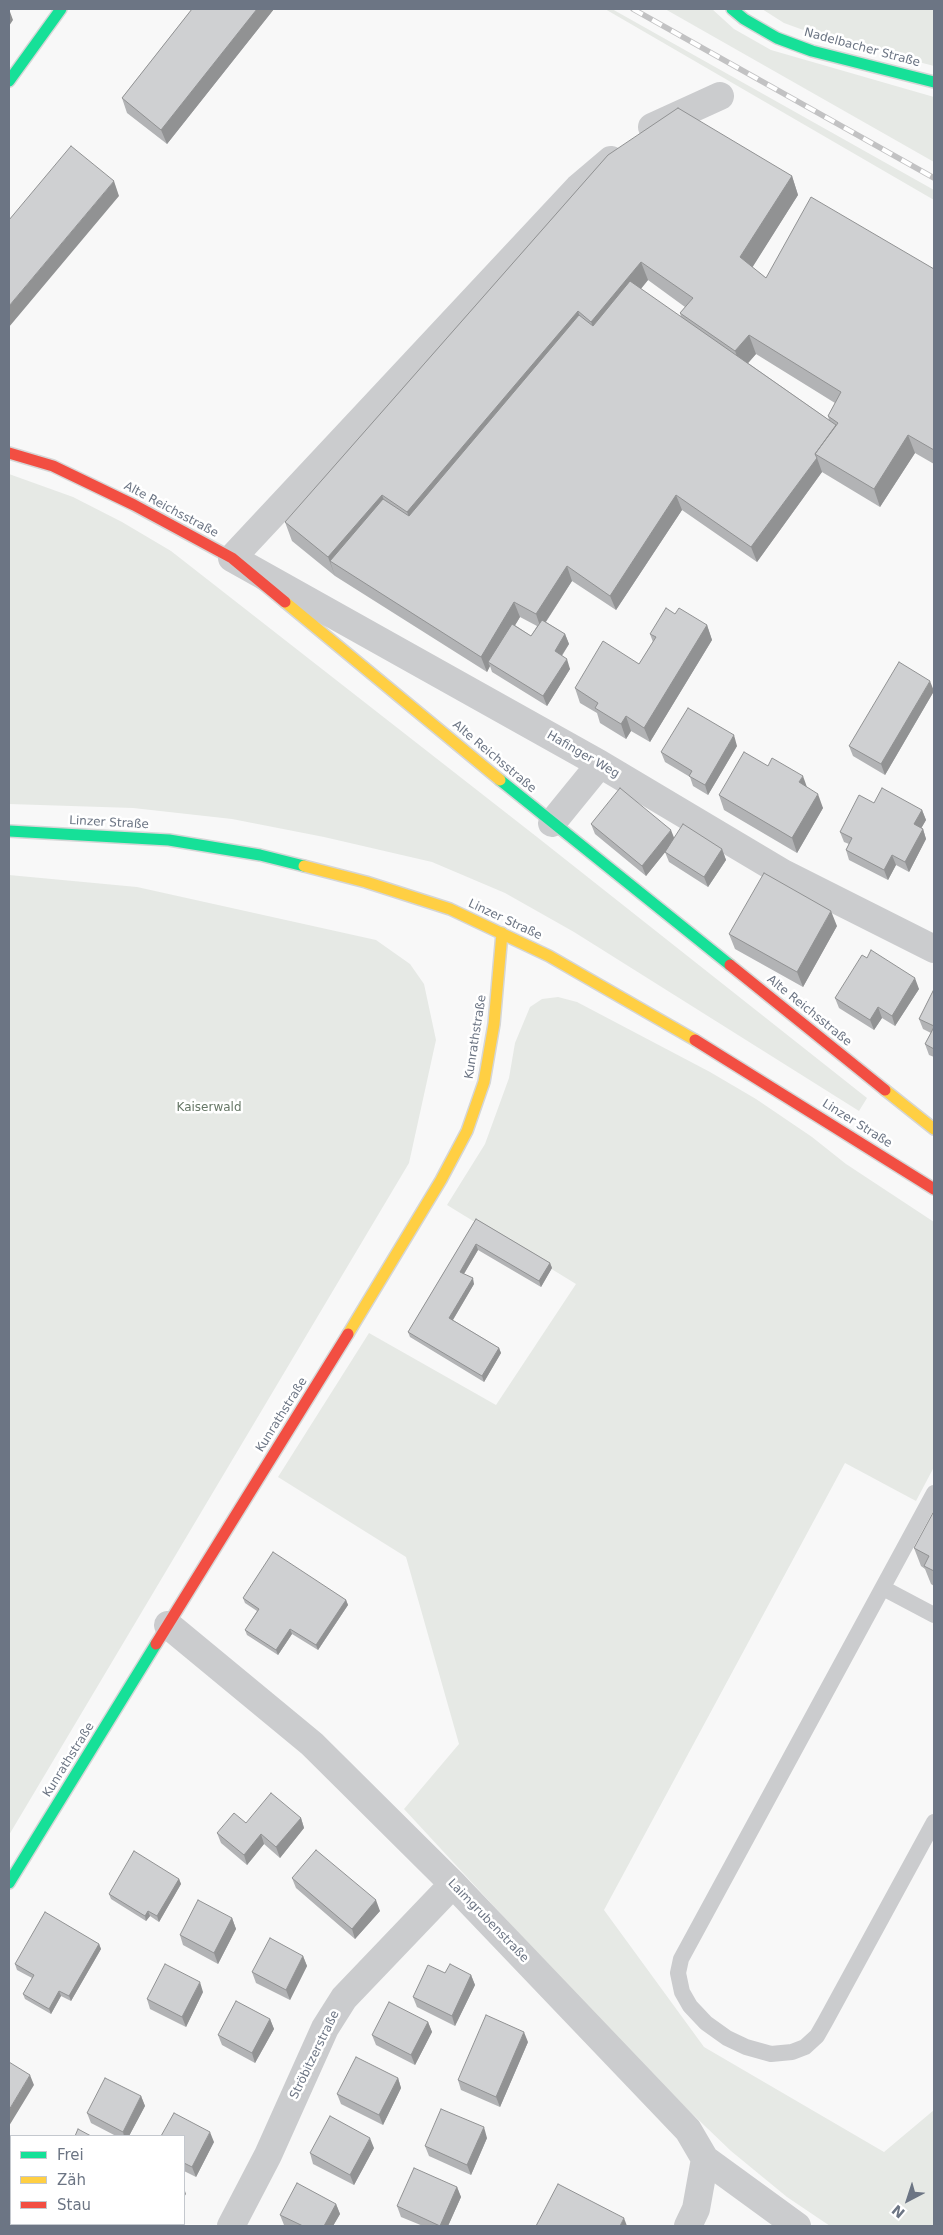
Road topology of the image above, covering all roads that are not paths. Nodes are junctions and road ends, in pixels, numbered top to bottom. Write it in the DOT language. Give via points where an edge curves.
graph roads {
  1 [pos="61,9"];
  2 [pos="732,9"];
  3 [pos="9,81"];
  4 [pos="934,82"];
  5 [pos="720,96"];
  6 [pos="9,453"];
  7 [pos="232,558"];
  8 [pos="600,764"];
  9 [pos="552,823"];
  10 [pos="9,831"];
  11 [pos="502,933"];
  12 [pos="934,950"];
  13 [pos="934,1129"];
  14 [pos="934,1189"];
  15 [pos="934,1493"];
  16 [pos="883,1588"];
  17 [pos="934,1615"];
  18 [pos="168,1625"];
  19 [pos="934,1822"];
  20 [pos="9,1883"];
  21 [pos="453,1884"];
  22 [pos="705,2159"];
  23 [pos="231,2226"];
  24 [pos="688,2226"];
  25 [pos="797,2226"];
  1 -- 3 [label="street"];
  2 -- 4 [label="street, Nadelbacher Straße" via="776,38 812,51"];
  5 -- 7 [label="street" via="644,131 578,188"];
  6 -- 7 [label="street, Alte Reichsstraße" via="53,466"];
  7 -- 8 [label="street, Hafinger Weg"];
  7 -- 9 [label="street, Alte Reichsstraße"];
  8 -- 9 [label="street"];
  8 -- 12 [label="street, Hafinger Weg" via="783,873"];
  9 -- 13 [label="street, Alte Reichsstraße"];
  10 -- 11 [label="street, Linzer Straße" via="169,840 260,855 375,885 450,909"];
  11 -- 14 [label="street, Linzer Straße" via="595,981 683,1032"];
  11 -- 18 [label="street, Kunrathstraße" via="494,1024 484,1082 467,1131 416,1222"];
  15 -- 16 [label="lane"];
  16 -- 17 [label="lane"];
  16 -- 19 [label="lane" via="681,1959 678,1973 682,1992 690,2006 726,2038 746,2047 771,2054 806,2047 826,2022"];
  18 -- 20 [label="street, Kunrathstraße"];
  18 -- 21 [label="street, Laimgrubenstraße" via="312,1744"];
  21 -- 22 [label="street, Laimgrubenstraße" via="688,2130"];
  21 -- 23 [label="street, Ströbitzerstraße" via="344,1998 325,2028 268,2155"];
  22 -- 24 [label="street" via="696,2209"];
  22 -- 25 [label="street, Laimgrubenstraße"];
}
